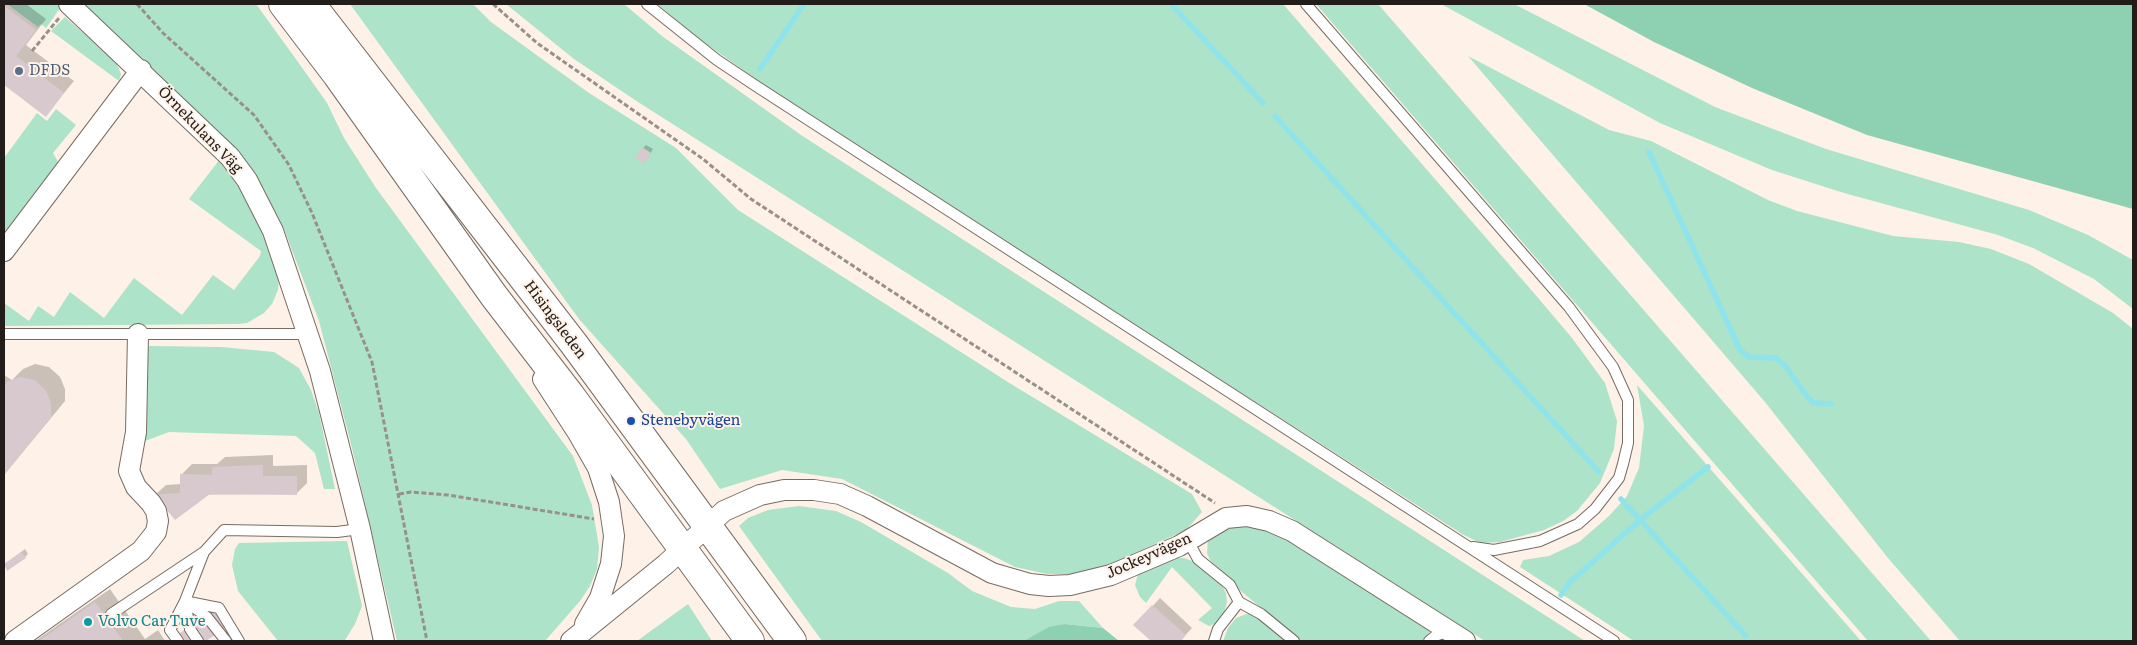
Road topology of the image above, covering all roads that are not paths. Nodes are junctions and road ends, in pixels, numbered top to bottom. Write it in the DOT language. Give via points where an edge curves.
graph roads {
  1 [pos="275,4"];
  2 [pos="283,4"];
  3 [pos="311,4"];
  4 [pos="324,4"];
  5 [pos="647,4"];
  6 [pos="1306,4"];
  7 [pos="64,10"];
  8 [pos="346,68"];
  9 [pos="141,70"];
  10 [pos="4,251"];
  11 [pos="4,334"];
  12 [pos="138,334"];
  13 [pos="308,334"];
  14 [pos="525,336"];
  15 [pos="706,527"];
  16 [pos="360,529"];
  17 [pos="1188,541"];
  18 [pos="1470,547"];
  19 [pos="683,548"];
  20 [pos="204,552"];
  21 [pos="185,601"];
  22 [pos="1239,602"];
  23 [pos="111,614"];
  24 [pos="1457,636"];
  25 [pos="575,638"];
  26 [pos="15,641"];
  27 [pos="178,641"];
  28 [pos="198,641"];
  29 [pos="226,641"];
  30 [pos="239,641"];
  31 [pos="384,641"];
  32 [pos="750,641"];
  33 [pos="792,641"];
  34 [pos="1214,641"];
  35 [pos="1294,641"];
  36 [pos="1429,641"];
  37 [pos="1614,641"];
  1 -- 8 [label="highway"];
  2 -- 8 [label="highway, Hisingsleden"];
  3 -- 8 [label="highway, Hisingsleden"];
  4 -- 8 [label="highway"];
  5 -- 18 [label="lane" via="717,60"];
  6 -- 18 [label="lane" via="1569,307 1613,367 1628,400 1628,443 1619,478 1595,509 1578,524 1540,541 1494,550"];
  7 -- 9 [label="street, Örnekulans Väg"];
  8 -- 14 [label="highway, Hisingsleden"];
  8 -- 15 [label="highway, Hisingsleden" via="574,344"];
  9 -- 10 [label="street"];
  9 -- 13 [label="street, Örnekulans Väg" via="230,157 247,180 273,231"];
  11 -- 12 [label="lane"];
  12 -- 13 [label="lane"];
  12 -- 26 [label="street" via="136,432 129,471 136,487 156,512 156,532 141,551"];
  13 -- 16 [label="street, Örnekulans Väg"];
  14 -- 19 [label="highway, Hisingsleden"];
  14 -- 25 [label="street" via="539,372 598,468 609,502 614,536 611,564 600,598"];
  15 -- 17 [label="street, Jockeyvägen" via="732,506 760,495 784,490 840,494 992,573 1049,586 1111,575"];
  15 -- 19 [label="street, Jockeyvägen"];
  15 -- 33 [label="highway, Hisingsleden"];
  16 -- 20 [label="lane" via="337,532 224,530"];
  16 -- 31 [label="street, Örnekulans Väg"];
  17 -- 22 [label="lane" via="1198,559 1230,585"];
  17 -- 24 [label="street, Jockeyvägen" via="1226,518 1247,516 1269,521 1292,531"];
  18 -- 37 [label="lane"];
  19 -- 25 [label="street, Jockeyvägen"];
  19 -- 32 [label="highway, Hisingsleden"];
  20 -- 21 [label="lane"];
  20 -- 23 [label="lane"];
  21 -- 27 [label="lane" via="170,630"];
  21 -- 28 [label="lane" via="190,629"];
  21 -- 29 [label="lane" via="208,617"];
  21 -- 30 [label="lane" via="219,608"];
  22 -- 34 [label="lane" via="1218,629"];
  22 -- 35 [label="lane" via="1261,614"];
  24 -- 36 [label="lane" via="1436,636"];
}
